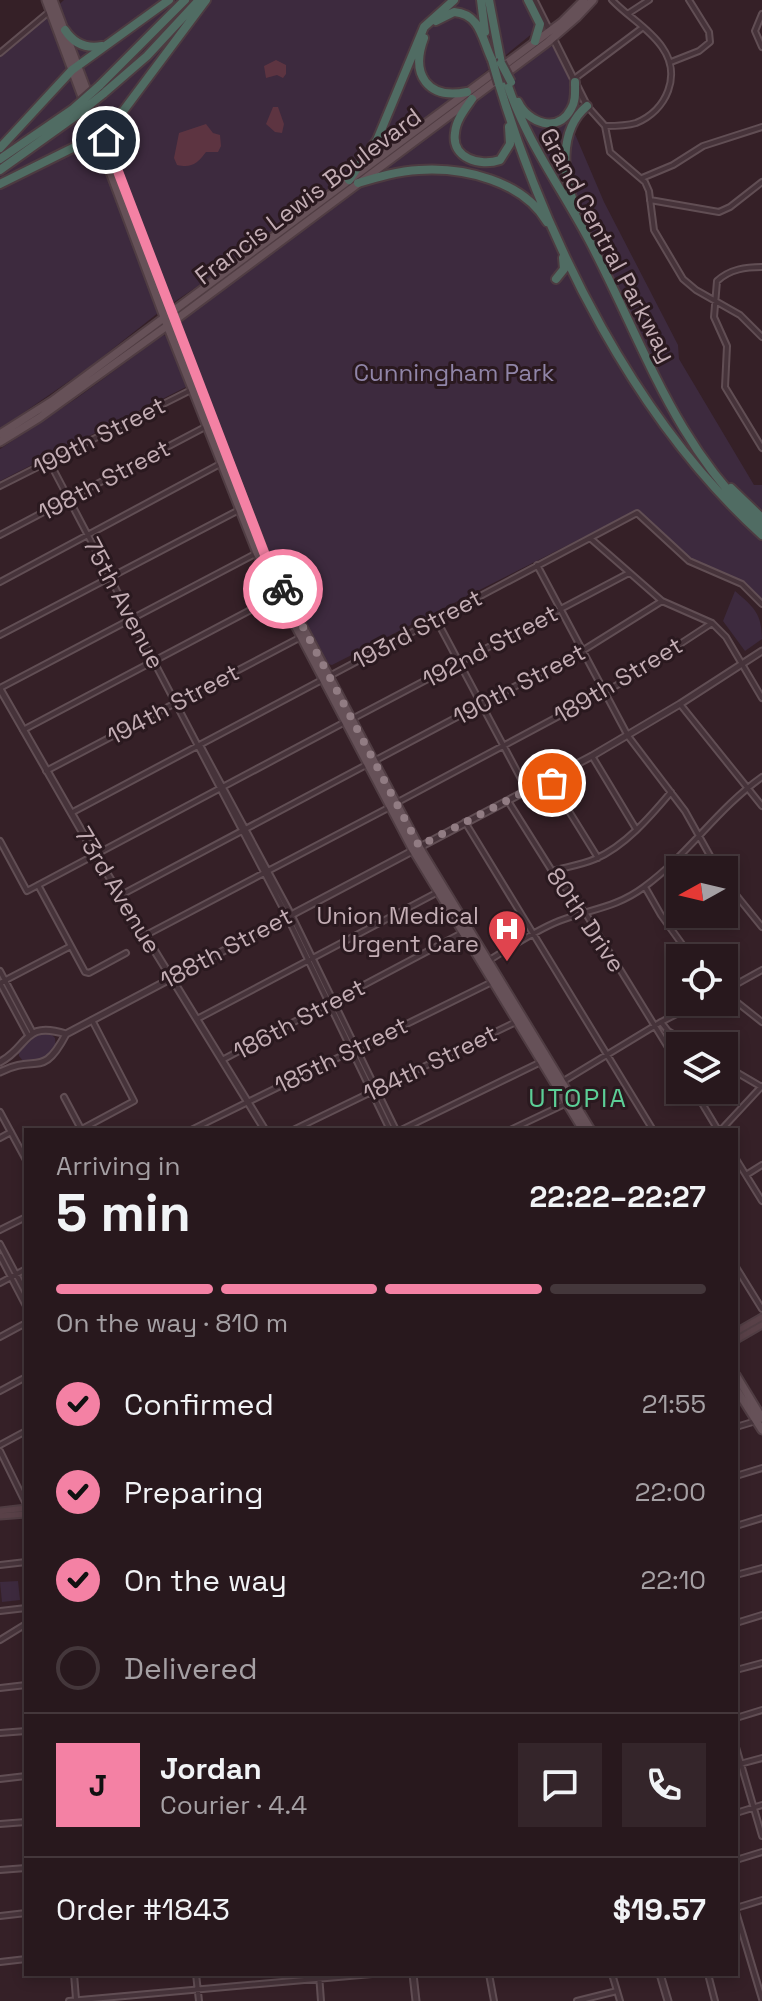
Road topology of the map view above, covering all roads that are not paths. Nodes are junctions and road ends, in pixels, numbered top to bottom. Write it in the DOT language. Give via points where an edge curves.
graph roads {
  1 [pos="46,0"];
  2 [pos="169,0"];
  3 [pos="185,0"];
  4 [pos="199,0"];
  5 [pos="206,0"];
  6 [pos="454,0"];
  7 [pos="487,0"];
  8 [pos="531,0"];
  9 [pos="584,0"];
  10 [pos="593,0"];
  11 [pos="612,0"];
  12 [pos="649,0"];
  13 [pos="689,0"];
  14 [pos="55,4"];
  15 [pos="629,13"];
  16 [pos="762,14"];
  17 [pos="642,28"];
  18 [pos="65,30"];
  19 [pos="551,34"];
  20 [pos="535,41"];
  21 [pos="110,42"];
  22 [pos="762,47"];
  23 [pos="0,53"];
  24 [pos="498,60"];
  25 [pos="671,62"];
  26 [pos="75,68"];
  27 [pos="574,81"];
  28 [pos="505,85"];
  29 [pos="101,90"];
  30 [pos="469,95"];
  31 [pos="587,106"];
  32 [pos="75,112"];
  33 [pos="605,126"];
  34 [pos="762,127"];
  35 [pos="101,136"];
  36 [pos="0,148"];
  37 [pos="68,151"];
  38 [pos="0,159"];
  39 [pos="107,162"];
  40 [pos="0,170"];
  41 [pos="642,178"];
  42 [pos="353,181"];
  43 [pos="762,182"];
  44 [pos="0,184"];
  45 [pos="540,194"];
  46 [pos="650,200"];
  47 [pos="583,230"];
  48 [pos="557,235"];
  49 [pos="762,267"];
  50 [pos="605,272"];
  51 [pos="582,291"];
  52 [pos="714,300"];
  53 [pos="620,317"];
  54 [pos="169,320"];
  55 [pos="608,323"];
  56 [pos="762,337"];
  57 [pos="641,356"];
  58 [pos="629,362"];
  59 [pos="196,388"];
  60 [pos="661,390"];
  61 [pos="656,412"];
  62 [pos="207,426"];
  63 [pos="0,434"];
  64 [pos="759,438"];
  65 [pos="0,442"];
  66 [pos="762,448"];
  67 [pos="49,461"];
  68 [pos="222,463"];
  69 [pos="706,465"];
  70 [pos="0,486"];
  71 [pos="69,499"];
  72 [pos="239,509"];
  73 [pos="762,518"];
  74 [pos="747,522"];
  75 [pos="762,526"];
  76 [pos="0,535"];
  77 [pos="88,535"];
  78 [pos="762,535"];
  79 [pos="590,538"];
  80 [pos="762,544"];
  81 [pos="257,553"];
  82 [pos="537,565"];
  83 [pos="629,573"];
  84 [pos="110,577"];
  85 [pos="0,582"];
  86 [pos="279,595"];
  87 [pos="662,601"];
  88 [pos="762,604"];
  89 [pos="560,609"];
  90 [pos="132,619"];
  91 [pos="436,619"];
  92 [pos="712,623"];
  93 [pos="0,635"];
  94 [pos="301,637"];
  95 [pos="582,651"];
  96 [pos="762,651"];
  97 [pos="154,660"];
  98 [pos="459,662"];
  99 [pos="743,663"];
  100 [pos="326,678"];
  101 [pos="0,689"];
  102 [pos="604,693"];
  103 [pos="762,698"];
  104 [pos="177,702"];
  105 [pos="482,704"];
  106 [pos="680,704"];
  107 [pos="348,720"];
  108 [pos="23,730"];
  109 [pos="628,736"];
  110 [pos="199,745"];
  111 [pos="504,746"];
  112 [pos="592,756"];
  113 [pos="371,763"];
  114 [pos="46,771"];
  115 [pos="762,777"];
  116 [pos="549,779"];
  117 [pos="748,787"];
  118 [pos="221,788"];
  119 [pos="527,790"];
  120 [pos="671,792"];
  121 [pos="507,800"];
  122 [pos="393,805"];
  123 [pos="762,806"];
  124 [pos="71,813"];
  125 [pos="465,822"];
  126 [pos="636,829"];
  127 [pos="243,830"];
  128 [pos="698,835"];
  129 [pos="0,841"];
  130 [pos="416,848"];
  131 [pos="96,854"];
  132 [pos="710,856"];
  133 [pos="598,858"];
  134 [pos="552,871"];
  135 [pos="266,872"];
  136 [pos="38,885"];
  137 [pos="645,887"];
  138 [pos="438,892"];
  139 [pos="121,895"];
  140 [pos="738,897"];
  141 [pos="586,914"];
  142 [pos="289,915"];
  143 [pos="762,927"];
  144 [pos="462,933"];
  145 [pos="533,934"];
  146 [pos="146,935"];
  147 [pos="682,944"];
  148 [pos="71,946"];
  149 [pos="126,953"];
  150 [pos="310,959"];
  151 [pos="488,961"];
  152 [pos="762,970"];
  153 [pos="0,971"];
  154 [pos="172,978"];
  155 [pos="2,982"];
  156 [pos="492,982"];
  157 [pos="738,984"];
  158 [pos="331,1002"];
  159 [pos="738,1003"];
  160 [pos="673,1016"];
  161 [pos="197,1019"];
  162 [pos="92,1020"];
  163 [pos="520,1020"];
  164 [pos="661,1022"];
  165 [pos="762,1022"];
  166 [pos="655,1026"];
  167 [pos="52,1031"];
  168 [pos="672,1032"];
  169 [pos="31,1034"];
  170 [pos="66,1034"];
  171 [pos="664,1040"];
  172 [pos="666,1043"];
  173 [pos="60,1047"];
  174 [pos="354,1049"];
  175 [pos="17,1050"];
  176 [pos="607,1055"];
  177 [pos="222,1060"];
  178 [pos="0,1062"];
  179 [pos="541,1062"];
  180 [pos="22,1063"];
  181 [pos="0,1072"];
  182 [pos="738,1073"];
  183 [pos="562,1082"];
  184 [pos="762,1087"];
  185 [pos="373,1090"];
  186 [pos="64,1097"];
  187 [pos="246,1101"];
  188 [pos="567,1103"];
  189 [pos="703,1104"];
  190 [pos="0,1112"];
  191 [pos="80,1128"];
  192 [pos="85,1128"];
  193 [pos="195,1128"];
  194 [pos="264,1128"];
  195 [pos="297,1128"];
  196 [pos="395,1128"];
  197 [pos="400,1128"];
  198 [pos="514,1128"];
  199 [pos="582,1128"];
  200 [pos="590,1128"];
  201 [pos="652,1128"];
  202 [pos="719,1128"];
  203 [pos="722,1128"];
  204 [pos="11,1132"];
  205 [pos="0,1138"];
  206 [pos="24,1156"];
  207 [pos="738,1162"];
  208 [pos="762,1165"];
  209 [pos="746,1175"];
  210 [pos="762,1201"];
  211 [pos="24,1218"];
  212 [pos="0,1230"];
  213 [pos="0,1244"];
  214 [pos="0,1256"];
  215 [pos="24,1270"];
  216 [pos="738,1270"];
  217 [pos="14,1276"];
  218 [pos="0,1283"];
  219 [pos="24,1290"];
  220 [pos="24,1301"];
  221 [pos="762,1309"];
  222 [pos="762,1317"];
  223 [pos="24,1324"];
  224 [pos="762,1325"];
  225 [pos="738,1331"];
  226 [pos="0,1337"];
  227 [pos="738,1339"];
  228 [pos="24,1378"];
  229 [pos="738,1379"];
  230 [pos="0,1391"];
  231 [pos="738,1392"];
  232 [pos="759,1420"];
  233 [pos="738,1426"];
  234 [pos="762,1430"];
  235 [pos="24,1432"];
  236 [pos="0,1445"];
  237 [pos="0,1451"];
  238 [pos="762,1468"];
  239 [pos="738,1475"];
  240 [pos="22,1487"];
  241 [pos="24,1509"];
  242 [pos="0,1514"];
  243 [pos="762,1518"];
  244 [pos="738,1525"];
  245 [pos="24,1562"];
  246 [pos="0,1565"];
  247 [pos="762,1568"];
  248 [pos="738,1574"];
  249 [pos="24,1608"];
  250 [pos="0,1611"];
  251 [pos="762,1615"];
  252 [pos="738,1622"];
  253 [pos="24,1625"];
  254 [pos="0,1640"];
  255 [pos="762,1663"];
  256 [pos="738,1669"];
  257 [pos="24,1685"];
  258 [pos="0,1688"];
  259 [pos="762,1710"];
  260 [pos="738,1717"];
  261 [pos="24,1731"];
  262 [pos="0,1733"];
  263 [pos="762,1758"];
  264 [pos="738,1764"];
  265 [pos="24,1776"];
  266 [pos="0,1779"];
  267 [pos="762,1805"];
  268 [pos="754,1807"];
  269 [pos="738,1812"];
  270 [pos="24,1822"];
  271 [pos="0,1824"];
  272 [pos="762,1836"];
  273 [pos="762,1852"];
  274 [pos="738,1859"];
  275 [pos="24,1868"];
  276 [pos="0,1870"];
  277 [pos="762,1900"];
  278 [pos="738,1909"];
  279 [pos="24,1913"];
  280 [pos="0,1916"];
  281 [pos="738,1917"];
  282 [pos="24,1959"];
  283 [pos="0,1962"];
  284 [pos="74,1976"];
  285 [pos="196,1976"];
  286 [pos="319,1976"];
  287 [pos="413,1976"];
  288 [pos="489,1976"];
  289 [pos="613,1976"];
  290 [pos="661,1976"];
  291 [pos="709,1976"];
  292 [pos="198,1989"];
  293 [pos="617,1991"];
  294 [pos="762,1999"];
  295 [pos="69,2001"];
  296 [pos="76,2001"];
  297 [pos="199,2001"];
  298 [pos="321,2001"];
  299 [pos="416,2001"];
  300 [pos="494,2001"];
  301 [pos="577,2001"];
  302 [pos="620,2001"];
  303 [pos="668,2001"];
  304 [pos="715,2001"];
  1 -- 14 [label="main road"];
  2 -- 21 [label="highway"];
  3 -- 29 [label="highway"];
  4 -- 29 [label="highway" via="147,56"];
  5 -- 35 [label="highway"];
  6 -- 42 [label="highway" via="422,32 377,140"];
  7 -- 24 [label="highway, Grand Central Parkway"];
  8 -- 19 [label="street"];
  8 -- 20 [label="highway" via="540,24"];
  9 -- 19 [label="main road, Francis Lewis Boulevard"];
  10 -- 19 [label="main road, Francis Lewis Boulevard"];
  11 -- 15 [label="street"];
  12 -- 15 [label="street"];
  13 -- 25 [label="street" via="710,42"];
  14 -- 18 [label="main road"];
  14 -- 23 [label="street"];
  14 -- 26 [label="main road"];
  15 -- 17 [label="street"];
  16 -- 22 [label="street" via="755,31"];
  17 -- 25 [label="street"];
  17 -- 27 [label="street"];
  18 -- 21 [label="highway" via="83,46"];
  18 -- 26 [label="main road"];
  19 -- 20 [label="main road, Francis Lewis Boulevard"];
  19 -- 27 [label="street"];
  19 -- 30 [label="main road, Francis Lewis Boulevard"];
  20 -- 30 [label="main road, Francis Lewis Boulevard"];
  21 -- 26 [label="highway"];
  24 -- 28 [label="highway, Grand Central Parkway, bridge"];
  24 -- 30 [label="highway" via="467,15 447,14 431,26 420,55 424,79 440,94"];
  25 -- 33 [label="street" via="669,88 656,110 630,125"];
  26 -- 35 [label="main road"];
  26 -- 36 [label="highway"];
  27 -- 28 [label="highway" via="570,111 547,124 524,113"];
  27 -- 31 [label="street"];
  28 -- 30 [label="highway" via="511,140 500,160 491,163 473,162 455,142"];
  28 -- 45 [label="highway, Grand Central Parkway"];
  28 -- 47 [label="highway, Grand Central Parkway" via="533,147"];
  29 -- 32 [label="highway, bridge"];
  30 -- 42 [label="main road, Francis Lewis Boulevard"];
  31 -- 33 [label="street"];
  31 -- 50 [label="highway" via="570,129 568,183"];
  32 -- 38 [label="highway"];
  32 -- 40 [label="highway"];
  33 -- 41 [label="street" via="610,152"];
  34 -- 41 [label="street" via="703,146"];
  35 -- 37 [label="highway"];
  35 -- 39 [label="main road"];
  35 -- 54 [label="main road"];
  37 -- 39 [label="highway" via="90,150"];
  37 -- 44 [label="highway"];
  39 -- 54 [label="main road"];
  41 -- 46 [label="street"];
  42 -- 48 [label="highway" via="418,170 481,177 527,199"];
  42 -- 54 [label="main road, Francis Lewis Boulevard"];
  43 -- 46 [label="street" via="719,212"];
  45 -- 48 [label="highway, Grand Central Parkway"];
  45 -- 55 [label="highway"];
  46 -- 52 [label="street" via="654,230 675,269"];
  47 -- 50 [label="highway, Grand Central Parkway"];
  47 -- 53 [label="highway"];
  48 -- 51 [label="highway, Grand Central Parkway"];
  48 -- 51 [label="highway" via="565,266 556,279"];
  49 -- 52 [label="street" via="725,273 717,281"];
  50 -- 60 [label="highway, Grand Central Parkway"];
  51 -- 61 [label="highway, Grand Central Parkway"];
  52 -- 56 [label="street" via="744,317"];
  52 -- 64 [label="street" via="714,317 727,346 725,387"];
  54 -- 59 [label="main road"];
  54 -- 63 [label="main road, Francis Lewis Boulevard"];
  54 -- 65 [label="main road, Francis Lewis Boulevard"];
  57 -- 60 [label="highway"];
  58 -- 61 [label="highway"];
  59 -- 62 [label="main road"];
  59 -- 67 [label="street, 199th Street"];
  59 -- 100 [label="main road" via="265,555"];
  60 -- 69 [label="highway, Grand Central Parkway"];
  61 -- 74 [label="highway, Grand Central Parkway"];
  62 -- 68 [label="main road"];
  62 -- 71 [label="street, 198th Street"];
  64 -- 66 [label="street"];
  67 -- 70 [label="street, 199th Street"];
  67 -- 71 [label="street, 75th Avenue"];
  68 -- 72 [label="main road"];
  68 -- 77 [label="street"];
  69 -- 73 [label="highway"];
  69 -- 75 [label="highway, Grand Central Parkway"];
  71 -- 76 [label="street, 198th Street"];
  71 -- 77 [label="street, 75th Avenue"];
  72 -- 81 [label="main road"];
  72 -- 84 [label="street"];
  74 -- 78 [label="highway, Grand Central Parkway"];
  74 -- 80 [label="highway"];
  77 -- 84 [label="street, 75th Avenue"];
  77 -- 85 [label="street"];
  79 -- 82 [label="street, 193rd Street"];
  79 -- 83 [label="street"];
  79 -- 88 [label="street, 193rd Street" via="637,513 689,561 742,584"];
  81 -- 86 [label="main road"];
  81 -- 90 [label="street"];
  82 -- 89 [label="street"];
  82 -- 91 [label="street, 193rd Street"];
  83 -- 87 [label="street"];
  83 -- 89 [label="street, 192nd Street"];
  84 -- 90 [label="street, 75th Avenue"];
  84 -- 93 [label="street"];
  86 -- 94 [label="main road"];
  86 -- 97 [label="street"];
  87 -- 92 [label="street"];
  87 -- 95 [label="street, 190th Street"];
  89 -- 95 [label="street"];
  89 -- 98 [label="street, 192nd Street"];
  90 -- 97 [label="street, 75th Avenue"];
  90 -- 101 [label="street"];
  91 -- 98 [label="street"];
  91 -- 100 [label="street, 193rd Street"];
  92 -- 99 [label="street"];
  92 -- 102 [label="street, 189th Street"];
  94 -- 100 [label="main road"];
  94 -- 104 [label="street, 194th Street"];
  95 -- 102 [label="street"];
  95 -- 105 [label="street, 190th Street"];
  96 -- 99 [label="street, 188th Street"];
  97 -- 104 [label="street, 75th Avenue"];
  97 -- 108 [label="street"];
  98 -- 105 [label="street"];
  98 -- 107 [label="street, 192nd Street"];
  99 -- 103 [label="street"];
  99 -- 106 [label="street, 188th Street"];
  100 -- 107 [label="main road"];
  100 -- 110 [label="street, 193rd Street"];
  101 -- 108 [label="street, 73rd Avenue"];
  102 -- 109 [label="street"];
  102 -- 111 [label="street, 189th Street"];
  104 -- 110 [label="street, 75th Avenue"];
  104 -- 114 [label="street, 194th Street"];
  105 -- 111 [label="street"];
  105 -- 113 [label="street, 190th Street"];
  106 -- 109 [label="street, 188th Street"];
  106 -- 117 [label="street"];
  107 -- 113 [label="main road"];
  107 -- 118 [label="street, 192nd Street"];
  108 -- 114 [label="street, 73rd Avenue"];
  109 -- 112 [label="street, 188th Street"];
  109 -- 120 [label="street"];
  110 -- 118 [label="street, 75th Avenue"];
  110 -- 124 [label="street, 193rd Street"];
  111 -- 119 [label="street"];
  111 -- 122 [label="street, 189th Street"];
  112 -- 116 [label="street, 188th Street"];
  112 -- 126 [label="street"];
  113 -- 122 [label="main road"];
  113 -- 127 [label="street, 190th Street"];
  114 -- 124 [label="street, 73rd Avenue"];
  115 -- 117 [label="street"];
  116 -- 119 [label="street, 188th Street"];
  116 -- 133 [label="street"];
  117 -- 123 [label="street"];
  117 -- 128 [label="street"];
  118 -- 127 [label="street, 75th Avenue"];
  118 -- 131 [label="street, 192nd Street"];
  119 -- 121 [label="street, 188th Street"];
  120 -- 126 [label="street"];
  120 -- 128 [label="street"];
  121 -- 125 [label="street, 188th Street"];
  121 -- 134 [label="street, 80th Drive"];
  122 -- 130 [label="main road"];
  122 -- 135 [label="street, 189th Street"];
  124 -- 131 [label="street, 73rd Avenue"];
  125 -- 130 [label="street, 188th Street"];
  125 -- 145 [label="street"];
  126 -- 133 [label="street"];
  127 -- 135 [label="street, 75th Avenue"];
  127 -- 139 [label="street, 190th Street"];
  128 -- 132 [label="street"];
  128 -- 137 [label="street"];
  129 -- 136 [label="street" via="27,891"];
  130 -- 138 [label="main road"];
  130 -- 142 [label="street, 188th Street"];
  130 -- 151 [label="main road"];
  131 -- 136 [label="street, 192nd Street"];
  131 -- 139 [label="street, 73rd Avenue"];
  133 -- 134 [label="street"];
  134 -- 141 [label="street, 80th Drive"];
  135 -- 142 [label="street, 75th Avenue"];
  135 -- 146 [label="street, 189th Street"];
  136 -- 148 [label="street"];
  137 -- 141 [label="street"];
  137 -- 147 [label="street"];
  138 -- 144 [label="main road"];
  138 -- 150 [label="street"];
  139 -- 146 [label="street, 73rd Avenue"];
  140 -- 143 [label="street"];
  141 -- 145 [label="street"];
  141 -- 166 [label="street, 80th Drive"];
  142 -- 150 [label="street, 75th Avenue"];
  142 -- 154 [label="street, 188th Street"];
  144 -- 156 [label="main road"];
  144 -- 158 [label="street, 186th Street"];
  145 -- 151 [label="street"];
  145 -- 176 [label="street"];
  146 -- 154 [label="street, 73rd Avenue"];
  148 -- 149 [label="street" via="87,972"];
  148 -- 155 [label="street"];
  150 -- 158 [label="street, 75th Avenue"];
  150 -- 161 [label="street"];
  151 -- 163 [label="main road"];
  152 -- 157 [label="street"];
  153 -- 155 [label="street"];
  154 -- 161 [label="street, 73rd Avenue"];
  154 -- 162 [label="street, 188th Street"];
  155 -- 169 [label="street"];
  156 -- 163 [label="main road"];
  156 -- 174 [label="street, 185th Street"];
  158 -- 174 [label="street, 75th Avenue"];
  158 -- 177 [label="street, 186th Street"];
  159 -- 165 [label="street"];
  160 -- 164 [label="street"];
  161 -- 177 [label="street, 73rd Avenue"];
  162 -- 170 [label="street, 188th Street"];
  162 -- 192 [label="street" via="134,1101"];
  163 -- 179 [label="main road"];
  163 -- 183 [label="main road"];
  163 -- 185 [label="street, 184th Street"];
  164 -- 166 [label="street"];
  164 -- 168 [label="street"];
  166 -- 171 [label="street, 80th Drive"];
  166 -- 176 [label="street"];
  167 -- 169 [label="street"];
  167 -- 170 [label="street"];
  167 -- 173 [label="street"];
  169 -- 175 [label="street"];
  170 -- 173 [label="street"];
  171 -- 172 [label="street, 80th Drive"];
  173 -- 180 [label="street" via="43,1063"];
  174 -- 185 [label="street, 75th Avenue"];
  174 -- 187 [label="street, 185th Street"];
  175 -- 178 [label="street"];
  175 -- 180 [label="street"];
  176 -- 183 [label="street"];
  176 -- 201 [label="street"];
  177 -- 187 [label="street, 73rd Avenue"];
  179 -- 188 [label="main road"];
  179 -- 197 [label="street"];
  180 -- 181 [label="street"];
  182 -- 184 [label="street"];
  183 -- 200 [label="main road"];
  184 -- 203 [label="street"];
  185 -- 195 [label="street, 184th Street"];
  185 -- 196 [label="street, 75th Avenue"];
  186 -- 191 [label="street"];
  187 -- 193 [label="street, 185th Street"];
  187 -- 194 [label="street, 73rd Avenue"];
  188 -- 198 [label="street"];
  188 -- 199 [label="main road"];
  189 -- 202 [label="street"];
  190 -- 204 [label="street"];
  204 -- 205 [label="street"];
  204 -- 206 [label="street"];
  207 -- 209 [label="street"];
  208 -- 209 [label="street"];
  209 -- 210 [label="street"];
  211 -- 212 [label="street"];
  213 -- 217 [label="street"];
  214 -- 217 [label="street"];
  215 -- 217 [label="street"];
  216 -- 221 [label="street"];
  217 -- 218 [label="street"];
  217 -- 219 [label="street"];
  217 -- 220 [label="street"];
  222 -- 225 [label="main road"];
  223 -- 226 [label="street"];
  224 -- 227 [label="main road"];
  228 -- 230 [label="street"];
  229 -- 232 [label="main road"];
  231 -- 232 [label="main road"];
  232 -- 233 [label="street"];
  232 -- 234 [label="main road"];
  235 -- 236 [label="street"];
  237 -- 240 [label="street"];
  238 -- 239 [label="street"];
  241 -- 242 [label="main road"];
  243 -- 244 [label="street"];
  245 -- 246 [label="street"];
  247 -- 248 [label="street"];
  249 -- 250 [label="street"];
  251 -- 252 [label="street"];
  253 -- 254 [label="street"];
  255 -- 256 [label="street"];
  257 -- 258 [label="street"];
  259 -- 260 [label="street"];
  261 -- 262 [label="street"];
  263 -- 264 [label="street"];
  264 -- 268 [label="street"];
  265 -- 266 [label="street"];
  267 -- 268 [label="street"];
  268 -- 269 [label="street"];
  268 -- 272 [label="street"];
  270 -- 271 [label="street"];
  273 -- 274 [label="street"];
  275 -- 276 [label="street"];
  277 -- 278 [label="street"];
  279 -- 280 [label="street"];
  281 -- 294 [label="street"];
  282 -- 283 [label="street"];
  284 -- 296 [label="street"];
  285 -- 292 [label="street"];
  286 -- 292 [label="street"];
  286 -- 298 [label="street"];
  287 -- 299 [label="street"];
  288 -- 300 [label="street"];
  289 -- 293 [label="street"];
  290 -- 303 [label="street"];
  291 -- 304 [label="street"];
  292 -- 296 [label="street"];
  292 -- 297 [label="street"];
  293 -- 301 [label="street"];
  293 -- 302 [label="street"];
  295 -- 296 [label="street"];
}
